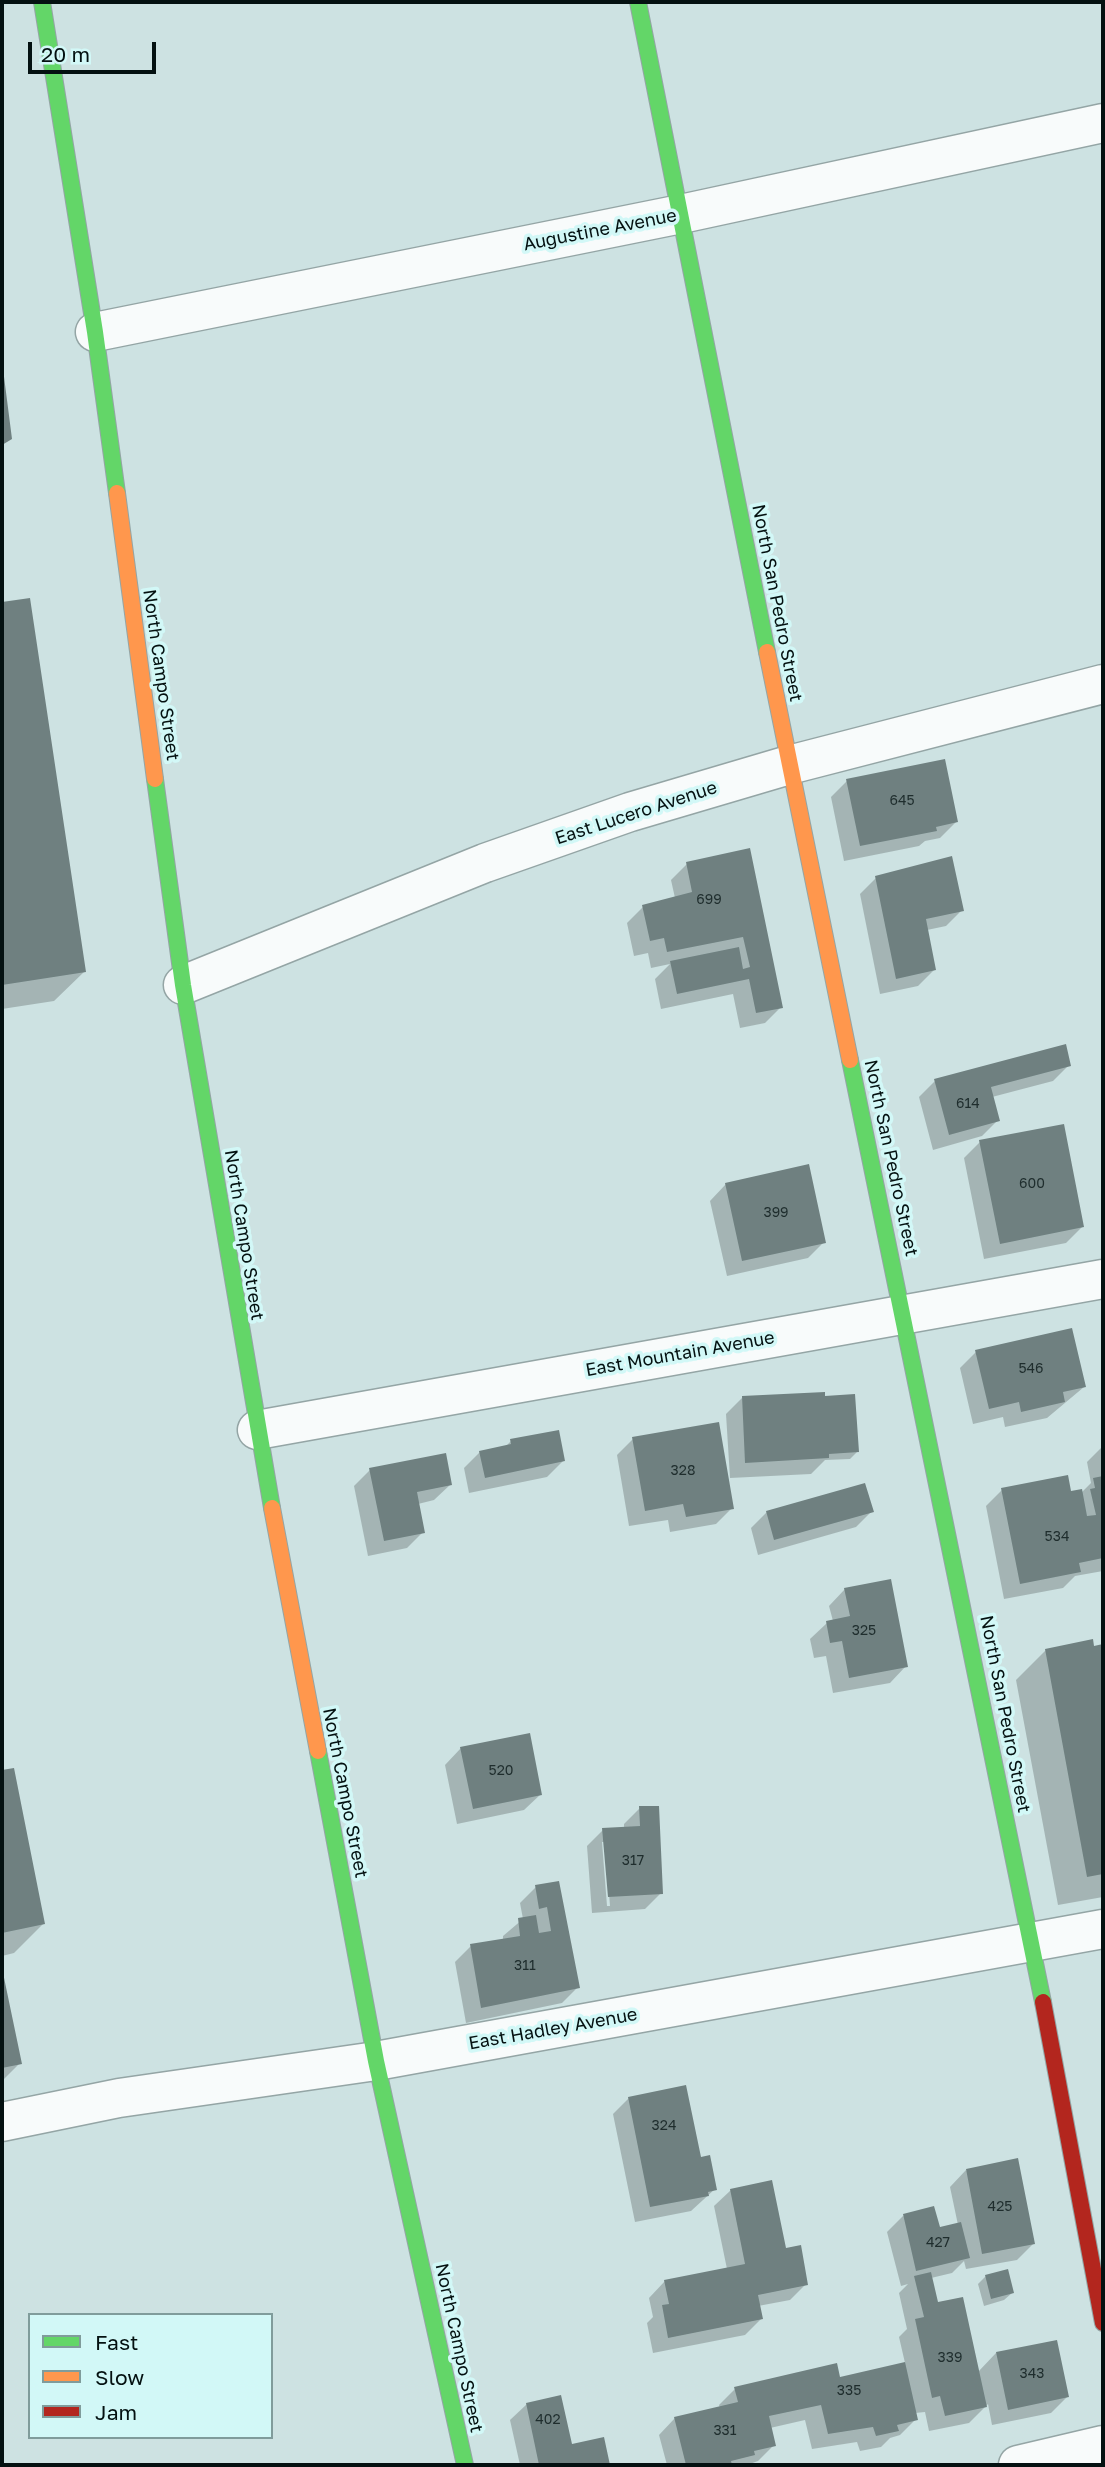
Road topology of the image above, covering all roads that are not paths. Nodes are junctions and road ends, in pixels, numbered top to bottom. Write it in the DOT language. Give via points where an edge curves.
graph roads {
  1 [pos="42,2"];
  2 [pos="638,2"];
  3 [pos="1103,123"];
  4 [pos="681,214"];
  5 [pos="95,332"];
  6 [pos="1103,684"];
  7 [pos="789,765"];
  8 [pos="183,985"];
  9 [pos="1103,1279"];
  10 [pos="904,1314"];
  11 [pos="257,1430"];
  12 [pos="1103,1929"];
  13 [pos="1032,1942"];
  14 [pos="376,2061"];
  15 [pos="2,2122"];
  16 [pos="1103,2323"];
  17 [pos="1103,2445"];
  18 [pos="465,2465"];
  19 [pos="1018,2465"];
  1 -- 5 [label="street, North Campo Street"];
  2 -- 4 [label="street, North San Pedro Street"];
  3 -- 4 [label="street, Augustine Avenue"];
  4 -- 5 [label="street, Augustine Avenue"];
  4 -- 7 [label="street, North San Pedro Street"];
  5 -- 8 [label="street, North Campo Street"];
  6 -- 7 [label="street, East Lucero Avenue"];
  7 -- 8 [label="street, East Lucero Avenue" via="485,863"];
  7 -- 10 [label="street, North San Pedro Street"];
  8 -- 11 [label="street, North Campo Street"];
  9 -- 10 [label="street, East Mountain Avenue"];
  10 -- 11 [label="street, East Mountain Avenue"];
  10 -- 13 [label="street, North San Pedro Street"];
  11 -- 14 [label="street, North Campo Street"];
  12 -- 13 [label="street, East Hadley Avenue"];
  13 -- 14 [label="street, East Hadley Avenue"];
  13 -- 16 [label="street, North San Pedro Street"];
  14 -- 15 [label="street, East Hadley Avenue" via="119,2098"];
  14 -- 18 [label="street, North Campo Street"];
  17 -- 19 [label="street"];
}
